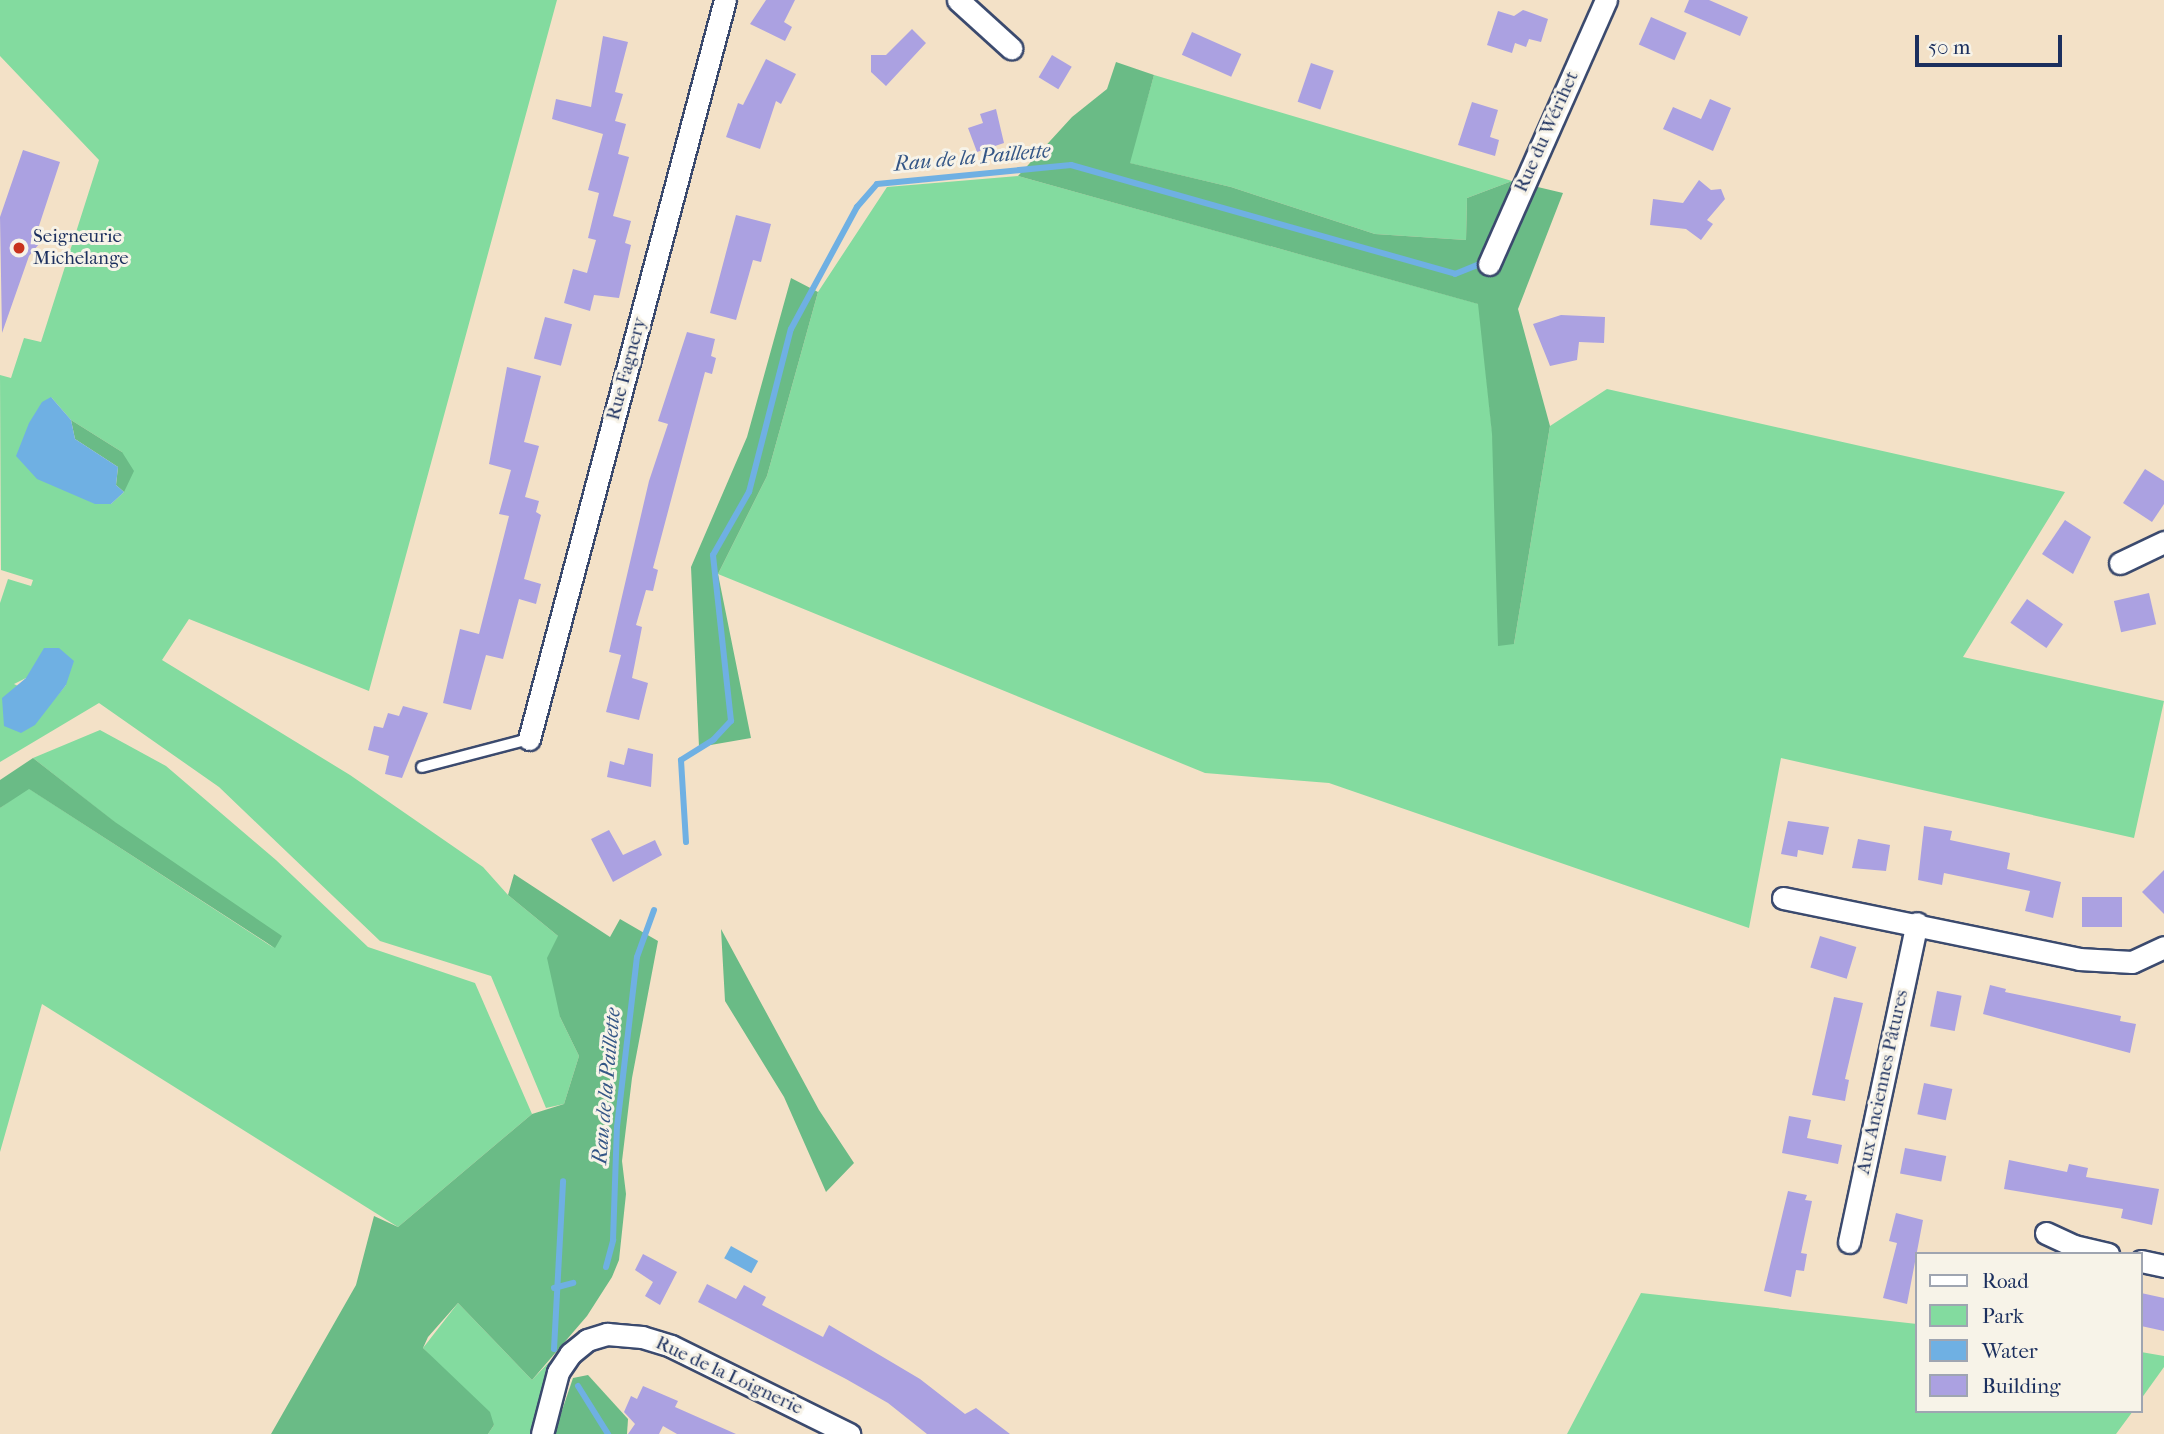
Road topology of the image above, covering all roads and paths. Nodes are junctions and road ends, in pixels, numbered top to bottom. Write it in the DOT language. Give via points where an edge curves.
graph roads {
  1 [pos="725,0"];
  2 [pos="958,0"];
  3 [pos="1606,0"];
  4 [pos="1011,48"];
  5 [pos="1489,264"];
  6 [pos="2164,542"];
  7 [pos="2120,563"];
  8 [pos="529,739"];
  9 [pos="422,767"];
  10 [pos="1783,898"];
  11 [pos="1917,922"];
  12 [pos="2164,947"];
  13 [pos="2046,1233"];
  14 [pos="1849,1242"];
  15 [pos="2100,1252"];
  16 [pos="2143,1261"];
  17 [pos="2164,1266"];
  18 [pos="542,1434"];
  19 [pos="849,1434"];
  1 -- 8 [label="street, Rue Fagnery"];
  2 -- 4 [label="street"];
  3 -- 5 [label="street, Rue du Wérihet"];
  6 -- 7 [label="street"];
  8 -- 9 [label="lane"];
  10 -- 11 [label="street"];
  11 -- 12 [label="street" via="2078,959 2132,962"];
  11 -- 14 [label="street, Aux Anciennes Pâtures"];
  13 -- 15 [label="street"];
  16 -- 17 [label="street"];
  18 -- 19 [label="street, Rue de la Loignerie" via="558,1372 587,1340 607,1334 642,1336 671,1346"];
}
